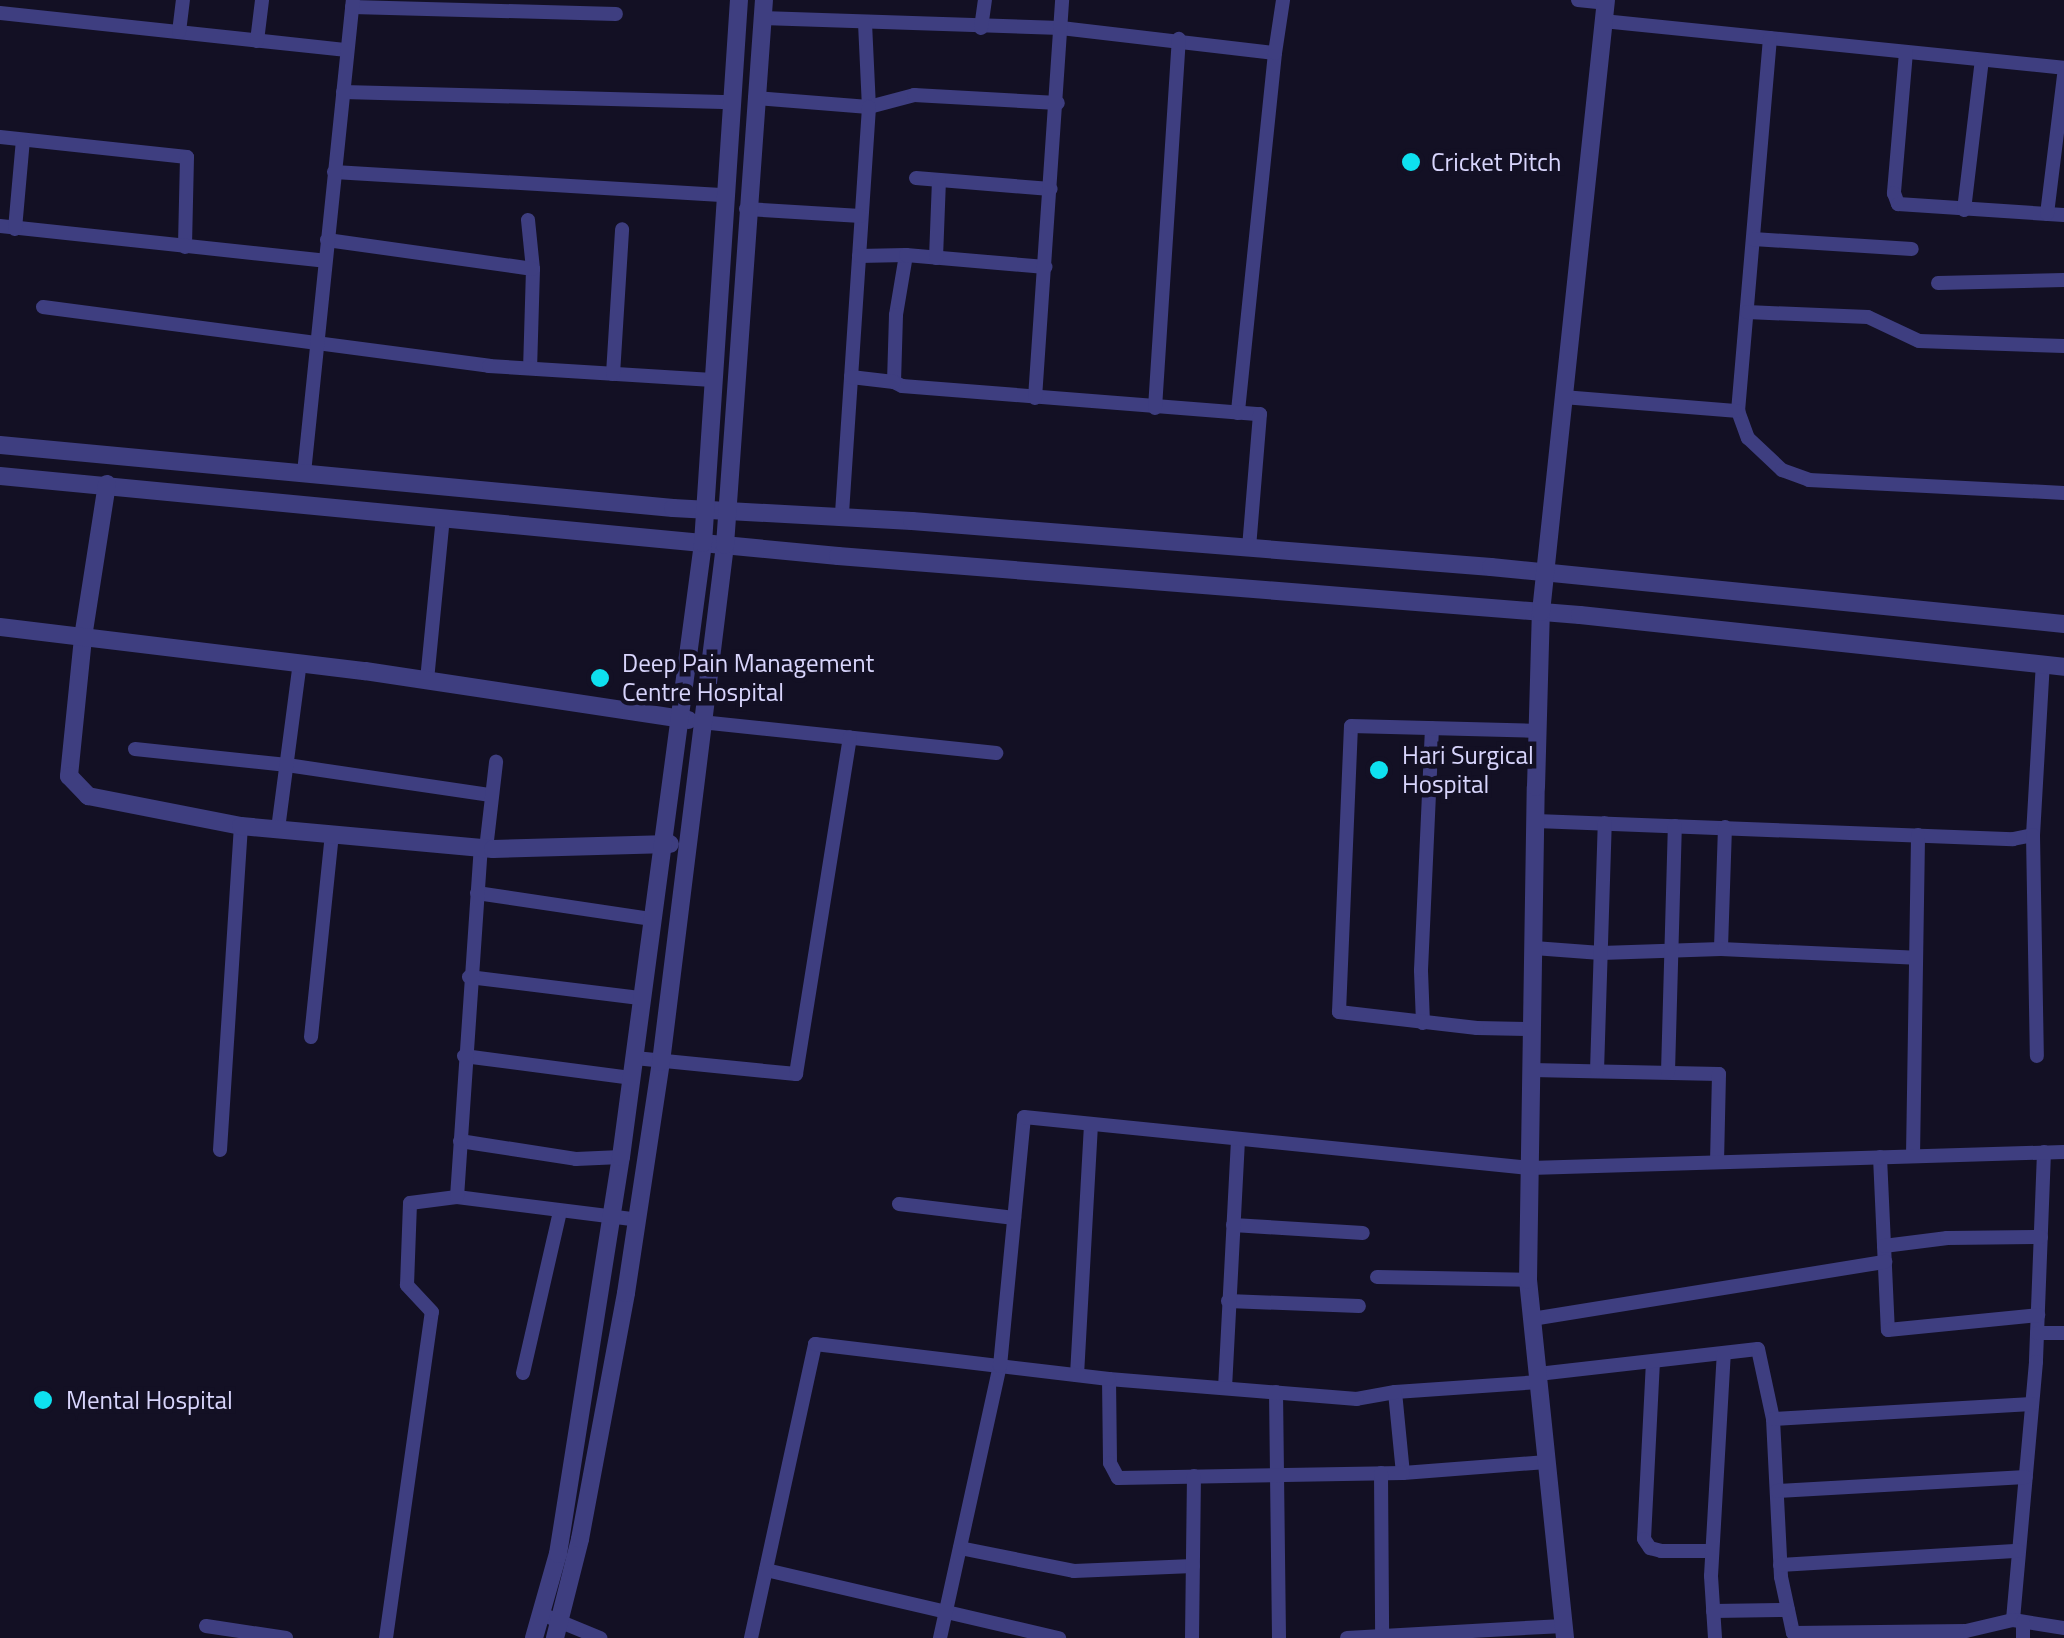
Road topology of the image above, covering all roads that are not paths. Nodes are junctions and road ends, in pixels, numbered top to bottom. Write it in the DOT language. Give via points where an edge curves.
graph roads {
  1 [pos="183,0"];
  2 [pos="262,0"];
  3 [pos="740,0"];
  4 [pos="985,0"];
  5 [pos="1062,0"];
  6 [pos="1283,0"];
  7 [pos="1578,0"];
  8 [pos="353,3"];
  9 [pos="1605,8"];
  10 [pos="763,9"];
  11 [pos="0,13"];
  12 [pos="616,14"];
  13 [pos="866,23"];
  14 [pos="981,28"];
  15 [pos="1061,28"];
  16 [pos="180,32"];
  17 [pos="1770,38"];
  18 [pos="1179,39"];
  19 [pos="257,41"];
  20 [pos="348,50"];
  21 [pos="1275,52"];
  22 [pos="1906,52"];
  23 [pos="1982,60"];
  24 [pos="2064,68"];
  25 [pos="2064,76"];
  26 [pos="343,92"];
  27 [pos="755,98"];
  28 [pos="732,102"];
  29 [pos="1058,103"];
  30 [pos="869,107"];
  31 [pos="0,137"];
  32 [pos="24,140"];
  33 [pos="334,172"];
  34 [pos="916,178"];
  35 [pos="939,180"];
  36 [pos="1051,188"];
  37 [pos="725,195"];
  38 [pos="746,209"];
  39 [pos="1964,210"];
  40 [pos="2046,214"];
  41 [pos="2064,215"];
  42 [pos="862,216"];
  43 [pos="528,220"];
  44 [pos="8,228"];
  45 [pos="622,229"];
  46 [pos="1753,239"];
  47 [pos="327,240"];
  48 [pos="186,247"];
  49 [pos="1912,249"];
  50 [pos="906,255"];
  51 [pos="859,256"];
  52 [pos="936,258"];
  53 [pos="325,261"];
  54 [pos="1045,267"];
  55 [pos="533,268"];
  56 [pos="2064,280"];
  57 [pos="1938,283"];
  58 [pos="43,307"];
  59 [pos="1747,312"];
  60 [pos="316,344"];
  61 [pos="2064,346"];
  62 [pos="530,368"];
  63 [pos="613,374"];
  64 [pos="851,377"];
  65 [pos="713,380"];
  66 [pos="894,382"];
  67 [pos="1564,397"];
  68 [pos="1035,398"];
  69 [pos="1155,408"];
  70 [pos="1738,412"];
  71 [pos="1238,413"];
  72 [pos="0,445"];
  73 [pos="304,473"];
  74 [pos="0,476"];
  75 [pos="107,484"];
  76 [pos="2064,492"];
  77 [pos="703,508"];
  78 [pos="726,509"];
  79 [pos="842,517"];
  80 [pos="443,518"];
  81 [pos="703,543"];
  82 [pos="725,545"];
  83 [pos="1250,548"];
  84 [pos="1545,574"];
  85 [pos="1541,612"];
  86 [pos="2064,624"];
  87 [pos="0,628"];
  88 [pos="84,638"];
  89 [pos="300,662"];
  90 [pos="2044,664"];
  91 [pos="2064,666"];
  92 [pos="427,680"];
  93 [pos="679,720"];
  94 [pos="701,722"];
  95 [pos="1432,728"];
  96 [pos="1538,731"];
  97 [pos="850,737"];
  98 [pos="134,749"];
  99 [pos="996,753"];
  100 [pos="496,762"];
  101 [pos="286,764"];
  102 [pos="491,795"];
  103 [pos="1536,821"];
  104 [pos="1605,823"];
  105 [pos="241,826"];
  106 [pos="1676,826"];
  107 [pos="1724,828"];
  108 [pos="278,829"];
  109 [pos="332,833"];
  110 [pos="1918,835"];
  111 [pos="2033,835"];
  112 [pos="662,844"];
  113 [pos="685,844"];
  114 [pos="484,849"];
  115 [pos="477,893"];
  116 [pos="652,919"];
  117 [pos="1534,948"];
  118 [pos="1720,949"];
  119 [pos="1674,950"];
  120 [pos="1601,953"];
  121 [pos="1916,958"];
  122 [pos="469,976"];
  123 [pos="640,998"];
  124 [pos="1423,1023"];
  125 [pos="1532,1029"];
  126 [pos="311,1037"];
  127 [pos="464,1056"];
  128 [pos="2036,1056"];
  129 [pos="635,1058"];
  130 [pos="662,1062"];
  131 [pos="1532,1070"];
  132 [pos="1597,1071"];
  133 [pos="1668,1072"];
  134 [pos="631,1078"];
  135 [pos="1092,1125"];
  136 [pos="460,1141"];
  137 [pos="1238,1141"];
  138 [pos="220,1150"];
  139 [pos="2044,1152"];
  140 [pos="2064,1152"];
  141 [pos="1913,1156"];
  142 [pos="621,1157"];
  143 [pos="1880,1157"];
  144 [pos="1717,1162"];
  145 [pos="1530,1168"];
  146 [pos="456,1198"];
  147 [pos="899,1204"];
  148 [pos="560,1212"];
  149 [pos="611,1216"];
  150 [pos="1014,1218"];
  151 [pos="638,1220"];
  152 [pos="1233,1224"];
  153 [pos="1363,1233"];
  154 [pos="2041,1237"];
  155 [pos="1884,1246"];
  156 [pos="1885,1262"];
  157 [pos="1377,1278"];
  158 [pos="1528,1280"];
  159 [pos="1228,1300"];
  160 [pos="1359,1306"];
  161 [pos="2038,1315"];
  162 [pos="1532,1319"];
  163 [pos="2037,1333"];
  164 [pos="2064,1333"];
  165 [pos="1724,1353"];
  166 [pos="1653,1361"];
  167 [pos="1000,1366"];
  168 [pos="523,1373"];
  169 [pos="1077,1375"];
  170 [pos="1539,1378"];
  171 [pos="1109,1379"];
  172 [pos="1225,1388"];
  173 [pos="1276,1392"];
  174 [pos="1395,1392"];
  175 [pos="2032,1404"];
  176 [pos="1773,1420"];
  177 [pos="1547,1462"];
  178 [pos="1403,1473"];
  179 [pos="1381,1474"];
  180 [pos="1279,1475"];
  181 [pos="1194,1476"];
  182 [pos="2026,1478"];
  183 [pos="1776,1491"];
  184 [pos="960,1548"];
  185 [pos="2019,1551"];
  186 [pos="1712,1552"];
  187 [pos="1780,1565"];
  188 [pos="1193,1566"];
  189 [pos="766,1570"];
  190 [pos="1788,1610"];
  191 [pos="1713,1611"];
  192 [pos="946,1612"];
  193 [pos="2018,1621"];
  194 [pos="553,1625"];
  195 [pos="206,1626"];
  196 [pos="2064,1628"];
  197 [pos="1564,1632"];
  198 [pos="1382,1636"];
  199 [pos="1793,1636"];
  200 [pos="1951,1636"];
  201 [pos="286,1638"];
  202 [pos="386,1638"];
  203 [pos="534,1638"];
  204 [pos="600,1638"];
  205 [pos="751,1638"];
  206 [pos="940,1638"];
  207 [pos="1059,1638"];
  208 [pos="1192,1638"];
  209 [pos="1279,1638"];
  210 [pos="1347,1638"];
  211 [pos="1715,1638"];
  212 [pos="2023,1638"];
  1 -- 16 [label="street"];
  2 -- 19 [label="street"];
  3 -- 28 [label="street"];
  4 -- 14 [label="street"];
  5 -- 15 [label="street"];
  6 -- 21 [label="street"];
  7 -- 9 [label="street"];
  8 -- 12 [label="street"];
  8 -- 20 [label="street"];
  9 -- 17 [label="street"];
  9 -- 67 [label="street"];
  10 -- 13 [label="street"];
  10 -- 27 [label="street"];
  11 -- 16 [label="street"];
  13 -- 14 [label="street"];
  13 -- 30 [label="street"];
  14 -- 15 [label="street"];
  15 -- 18 [label="street"];
  15 -- 29 [label="street"];
  16 -- 19 [label="street"];
  17 -- 22 [label="street"];
  17 -- 46 [label="street"];
  18 -- 21 [label="street"];
  18 -- 69 [label="street"];
  19 -- 20 [label="street"];
  20 -- 26 [label="street"];
  21 -- 71 [label="street"];
  22 -- 23 [label="street"];
  22 -- 39 [label="street" via="1894,194 1898,204 1911,207"];
  23 -- 24 [label="street"];
  23 -- 39 [label="street"];
  25 -- 40 [label="street"];
  26 -- 28 [label="street"];
  26 -- 33 [label="street"];
  27 -- 30 [label="street"];
  27 -- 38 [label="street"];
  28 -- 37 [label="street"];
  29 -- 30 [label="street" via="914,95"];
  29 -- 36 [label="street"];
  30 -- 42 [label="street"];
  31 -- 32 [label="street"];
  32 -- 44 [label="street"];
  32 -- 48 [label="street" via="187,157"];
  33 -- 37 [label="street"];
  33 -- 47 [label="street"];
  34 -- 35 [label="street"];
  35 -- 36 [label="street"];
  35 -- 52 [label="street"];
  36 -- 54 [label="street"];
  37 -- 65 [label="street"];
  38 -- 42 [label="street"];
  38 -- 78 [label="street"];
  39 -- 40 [label="street"];
  40 -- 41 [label="street"];
  42 -- 51 [label="street"];
  43 -- 55 [label="street"];
  44 -- 48 [label="street"];
  45 -- 63 [label="street"];
  46 -- 49 [label="street"];
  46 -- 59 [label="street"];
  47 -- 53 [label="street"];
  47 -- 55 [label="street"];
  48 -- 53 [label="street"];
  50 -- 51 [label="street"];
  50 -- 52 [label="street"];
  50 -- 66 [label="street"];
  51 -- 64 [label="street"];
  52 -- 54 [label="street"];
  53 -- 60 [label="street"];
  54 -- 68 [label="street"];
  55 -- 62 [label="street"];
  56 -- 57 [label="street"];
  58 -- 60 [label="street"];
  59 -- 61 [label="street" via="1868,317 1919,341"];
  59 -- 70 [label="street"];
  60 -- 62 [label="street"];
  60 -- 73 [label="street"];
  62 -- 63 [label="street"];
  63 -- 65 [label="street"];
  64 -- 66 [label="street"];
  64 -- 79 [label="street"];
  65 -- 77 [label="street"];
  66 -- 68 [label="street"];
  67 -- 70 [label="street"];
  67 -- 84 [label="street"];
  68 -- 69 [label="street"];
  69 -- 71 [label="street"];
  70 -- 76 [label="street" via="1748,438 1782,470 1809,480"];
  71 -- 83 [label="street" via="1260,414"];
  72 -- 73 [label="street"];
  73 -- 77 [label="street"];
  74 -- 75 [label="street"];
  75 -- 80 [label="street"];
  75 -- 88 [label="street"];
  77 -- 78 [label="street"];
  77 -- 81 [label="street"];
  78 -- 79 [label="street"];
  78 -- 82 [label="street"];
  79 -- 83 [label="street"];
  80 -- 81 [label="street"];
  80 -- 92 [label="street"];
  81 -- 82 [label="street"];
  81 -- 93 [label="street"];
  82 -- 85 [label="street"];
  82 -- 94 [label="street"];
  83 -- 84 [label="street"];
  84 -- 85 [label="street"];
  84 -- 86 [label="street"];
  85 -- 90 [label="street"];
  85 -- 96 [label="street"];
  87 -- 88 [label="street"];
  88 -- 89 [label="street"];
  88 -- 105 [label="street" via="69,776 88,796"];
  89 -- 92 [label="street"];
  89 -- 101 [label="street"];
  90 -- 91 [label="street"];
  90 -- 111 [label="street"];
  92 -- 93 [label="street"];
  93 -- 94 [label="street"];
  93 -- 112 [label="street"];
  94 -- 97 [label="street"];
  94 -- 113 [label="street"];
  95 -- 96 [label="street"];
  95 -- 124 [label="street"];
  95 -- 124 [label="street" via="1350,726 1339,1012"];
  96 -- 103 [label="street"];
  97 -- 99 [label="street"];
  97 -- 130 [label="street" via="796,1074"];
  98 -- 101 [label="street"];
  100 -- 102 [label="street"];
  101 -- 102 [label="street"];
  101 -- 108 [label="street"];
  102 -- 114 [label="street"];
  103 -- 104 [label="street"];
  103 -- 117 [label="street"];
  104 -- 106 [label="street"];
  104 -- 120 [label="street"];
  105 -- 108 [label="street"];
  105 -- 138 [label="street"];
  106 -- 107 [label="street"];
  106 -- 119 [label="street"];
  107 -- 110 [label="street"];
  107 -- 118 [label="street"];
  108 -- 109 [label="street"];
  109 -- 114 [label="street"];
  109 -- 126 [label="street"];
  110 -- 111 [label="street"];
  110 -- 121 [label="street"];
  111 -- 128 [label="street"];
  112 -- 113 [label="street"];
  112 -- 114 [label="street"];
  112 -- 116 [label="street"];
  113 -- 130 [label="street"];
  114 -- 115 [label="street"];
  115 -- 116 [label="street"];
  115 -- 122 [label="street"];
  116 -- 123 [label="street"];
  117 -- 120 [label="street"];
  117 -- 125 [label="street"];
  118 -- 119 [label="street"];
  118 -- 121 [label="street"];
  119 -- 120 [label="street"];
  119 -- 133 [label="street"];
  120 -- 132 [label="street"];
  121 -- 141 [label="street"];
  122 -- 123 [label="street"];
  122 -- 127 [label="street"];
  123 -- 129 [label="street"];
  124 -- 125 [label="street"];
  125 -- 131 [label="street"];
  127 -- 134 [label="street"];
  127 -- 136 [label="street"];
  129 -- 130 [label="street"];
  129 -- 134 [label="street"];
  130 -- 151 [label="street"];
  131 -- 132 [label="street"];
  131 -- 145 [label="street"];
  132 -- 133 [label="street"];
  133 -- 144 [label="street" via="1718,1074"];
  134 -- 142 [label="street"];
  135 -- 137 [label="street"];
  135 -- 150 [label="street" via="1024,1117"];
  135 -- 169 [label="street"];
  136 -- 142 [label="street" via="576,1159"];
  136 -- 146 [label="street"];
  137 -- 145 [label="street"];
  137 -- 152 [label="street"];
  139 -- 140 [label="street"];
  139 -- 141 [label="street"];
  139 -- 154 [label="street"];
  141 -- 143 [label="street"];
  142 -- 149 [label="street"];
  143 -- 144 [label="street"];
  143 -- 155 [label="street"];
  144 -- 145 [label="street"];
  145 -- 158 [label="street"];
  146 -- 148 [label="street"];
  146 -- 202 [label="street" via="410,1202 407,1285 432,1312"];
  147 -- 150 [label="street"];
  148 -- 149 [label="street"];
  148 -- 168 [label="street"];
  149 -- 151 [label="street"];
  149 -- 194 [label="street" via="558,1554"];
  150 -- 167 [label="street"];
  151 -- 194 [label="street"];
  152 -- 153 [label="street"];
  152 -- 159 [label="street"];
  154 -- 155 [label="street"];
  154 -- 161 [label="street"];
  155 -- 156 [label="street"];
  156 -- 161 [label="street" via="1888,1330"];
  156 -- 162 [label="street"];
  157 -- 158 [label="street"];
  158 -- 162 [label="street"];
  159 -- 160 [label="street"];
  159 -- 172 [label="street"];
  161 -- 163 [label="street"];
  162 -- 170 [label="street"];
  163 -- 164 [label="street"];
  163 -- 175 [label="street"];
  165 -- 166 [label="street"];
  165 -- 176 [label="street" via="1758,1349"];
  165 -- 186 [label="street"];
  166 -- 170 [label="street"];
  166 -- 186 [label="street" via="1644,1538 1660,1552"];
  167 -- 169 [label="street"];
  167 -- 184 [label="street"];
  167 -- 189 [label="street" via="816,1344"];
  169 -- 171 [label="street"];
  170 -- 174 [label="street"];
  170 -- 177 [label="street"];
  171 -- 172 [label="street"];
  171 -- 181 [label="street" via="1110,1463 1118,1478"];
  172 -- 173 [label="street"];
  173 -- 174 [label="street" via="1358,1399"];
  173 -- 180 [label="street"];
  174 -- 178 [label="street"];
  175 -- 176 [label="street"];
  175 -- 182 [label="street"];
  176 -- 183 [label="street"];
  177 -- 178 [label="street"];
  177 -- 197 [label="street"];
  178 -- 179 [label="street"];
  179 -- 180 [label="street"];
  179 -- 198 [label="street"];
  180 -- 181 [label="street"];
  180 -- 209 [label="street"];
  181 -- 188 [label="street"];
  182 -- 183 [label="street"];
  182 -- 185 [label="street"];
  183 -- 187 [label="street"];
  184 -- 188 [label="street" via="1074,1571"];
  184 -- 192 [label="street"];
  185 -- 187 [label="street"];
  185 -- 193 [label="street"];
  186 -- 191 [label="street"];
  187 -- 190 [label="street"];
  188 -- 208 [label="street"];
  189 -- 192 [label="street"];
  189 -- 205 [label="street"];
  190 -- 191 [label="street"];
  190 -- 199 [label="street"];
  191 -- 211 [label="street"];
  192 -- 206 [label="street"];
  192 -- 207 [label="street"];
  193 -- 196 [label="street"];
  193 -- 200 [label="street"];
  193 -- 212 [label="street"];
  194 -- 203 [label="street"];
  194 -- 204 [label="street"];
  195 -- 201 [label="street"];
  197 -- 198 [label="street"];
  198 -- 210 [label="street"];
  199 -- 200 [label="street"];
}
